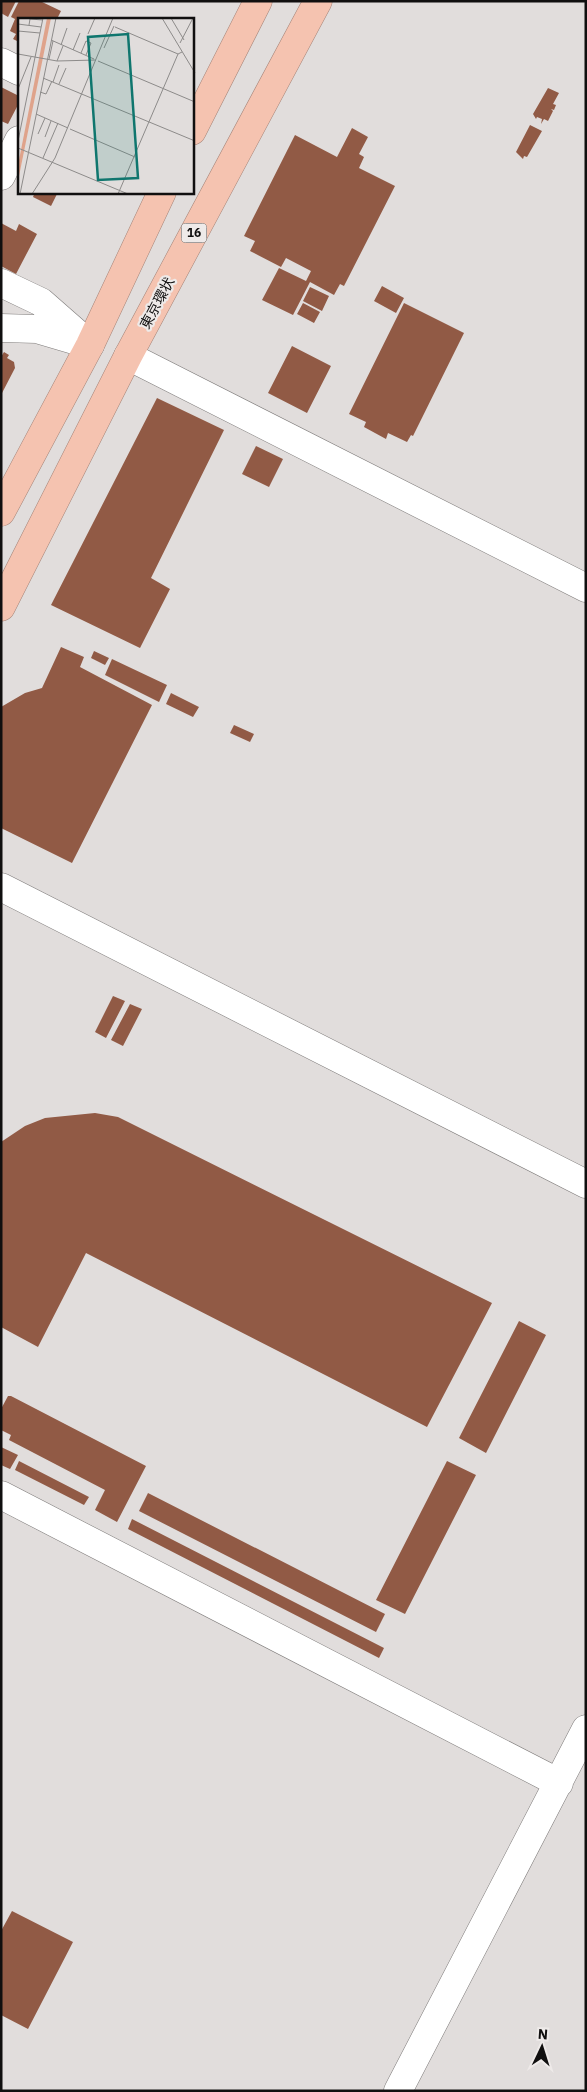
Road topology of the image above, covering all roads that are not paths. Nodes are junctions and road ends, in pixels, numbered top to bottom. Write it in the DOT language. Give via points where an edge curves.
graph roads {
  1 [pos="258,1"];
  2 [pos="318,1"];
  3 [pos="1,62"];
  4 [pos="18,70"];
  5 [pos="194,127"];
  6 [pos="18,142"];
  7 [pos="1,176"];
  8 [pos="161,194"];
  9 [pos="1,283"];
  10 [pos="1,328"];
  11 [pos="90,345"];
  12 [pos="128,356"];
  13 [pos="1,512"];
  14 [pos="586,588"];
  15 [pos="1,607"];
  16 [pos="1,887"];
  17 [pos="586,1184"];
  18 [pos="1,1496"];
  19 [pos="586,1729"];
  20 [pos="558,1783"];
  21 [pos="398,2091"];
  1 -- 5 [label="highway"];
  2 -- 12 [label="highway, 東京環状 / 16"];
  3 -- 4 [label="street"];
  6 -- 7 [label="street"];
  8 -- 11 [label="highway"];
  9 -- 11 [label="street" via="41,302"];
  10 -- 11 [label="street" via="37,328"];
  11 -- 13 [label="highway"];
  12 -- 14 [label="street"];
  12 -- 15 [label="highway, 東京環状 / 16"];
  16 -- 17 [label="street"];
  18 -- 20 [label="street"];
  19 -- 20 [label="street"];
  20 -- 21 [label="street"];
}
